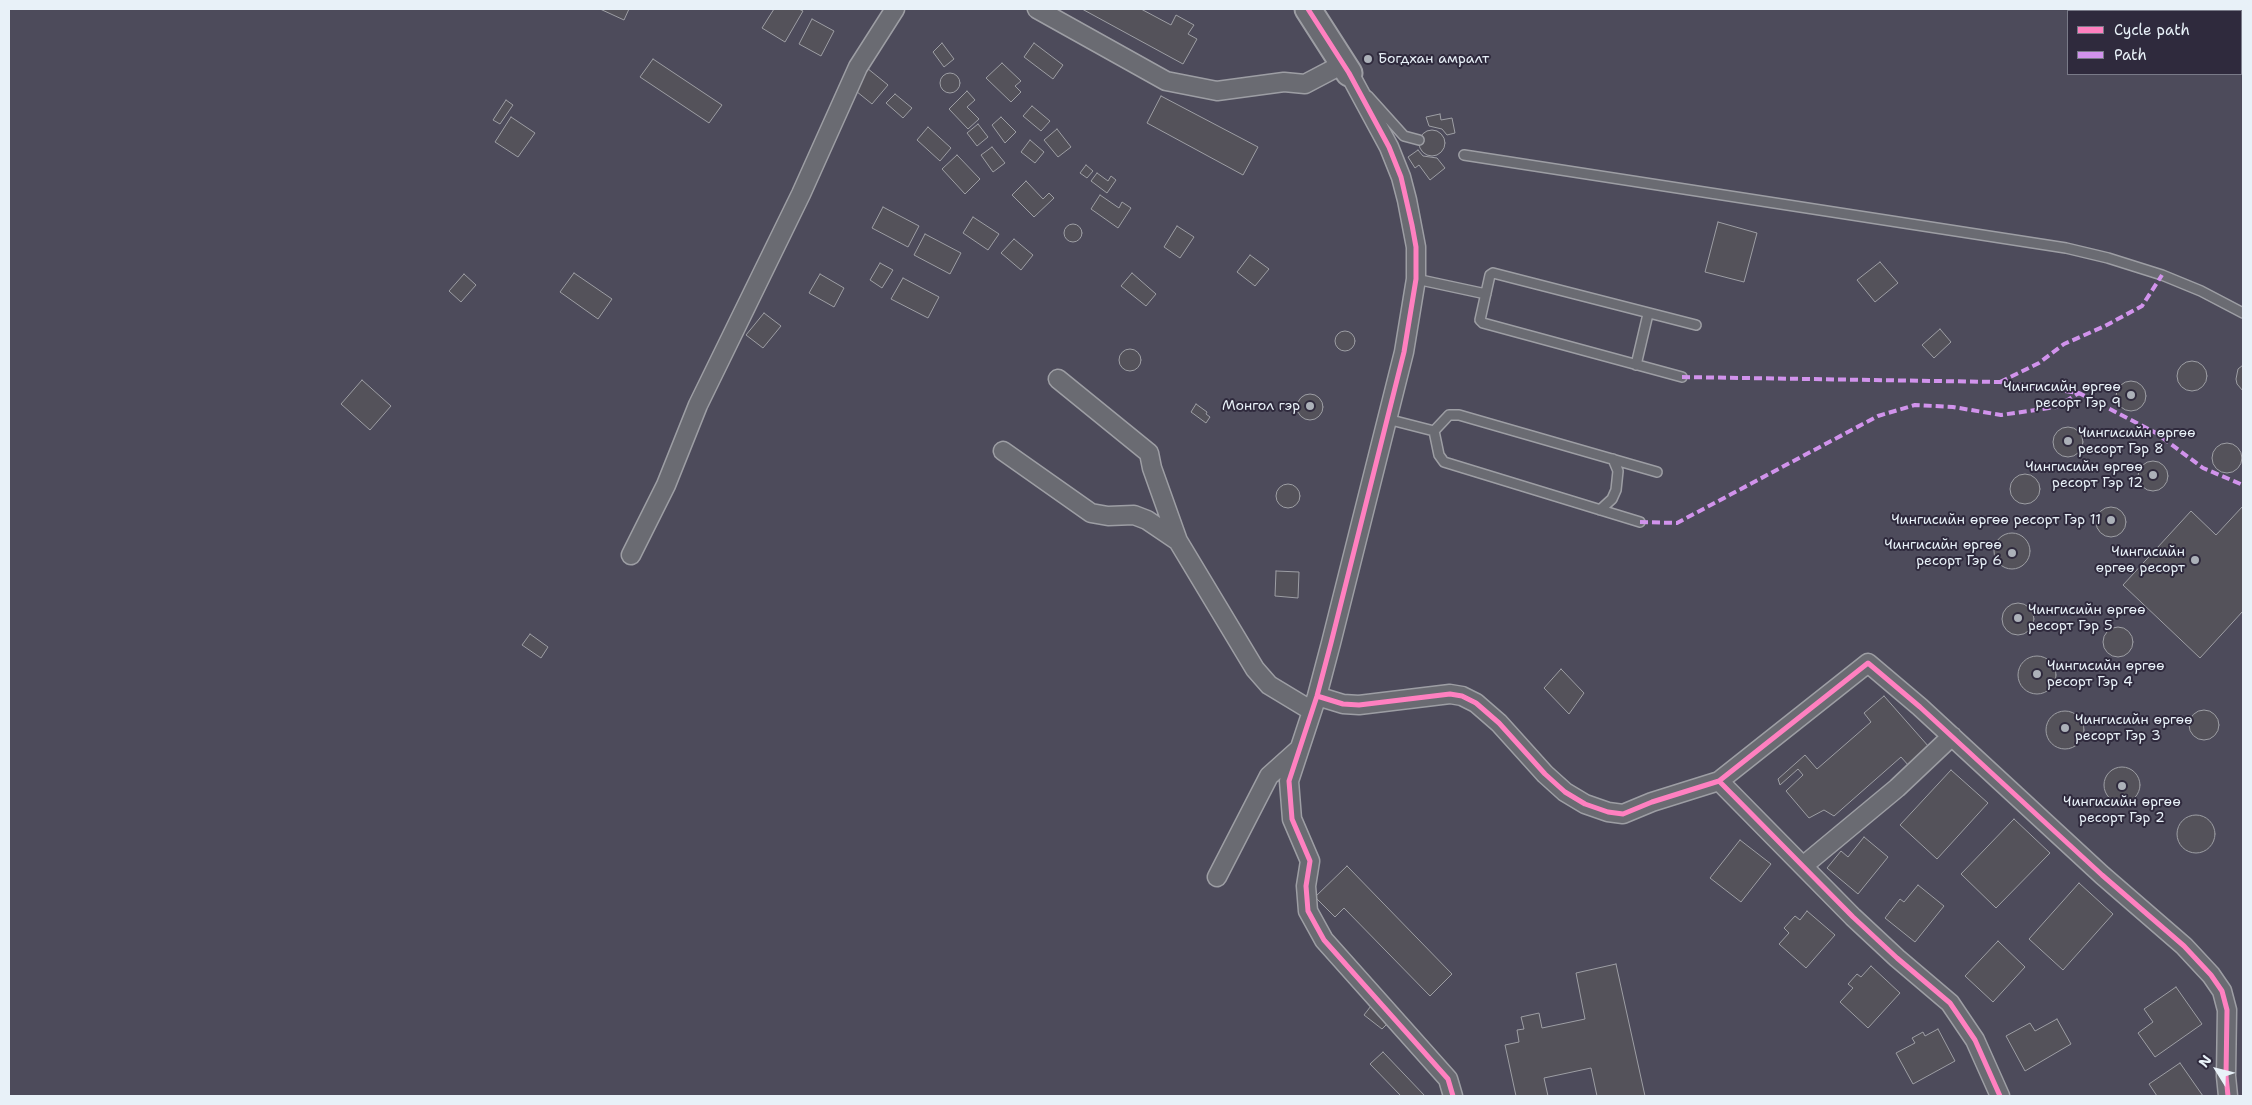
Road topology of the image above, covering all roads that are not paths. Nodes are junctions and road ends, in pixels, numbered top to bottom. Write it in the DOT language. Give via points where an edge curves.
graph roads {
  1 [pos="895,9"];
  2 [pos="1037,9"];
  3 [pos="1308,9"];
  4 [pos="1346,69"];
  5 [pos="1419,140"];
  6 [pos="1464,155"];
  7 [pos="1416,280"];
  8 [pos="1486,294"];
  9 [pos="2243,313"];
  10 [pos="1648,314"];
  11 [pos="1696,325"];
  12 [pos="1636,365"];
  13 [pos="1682,377"];
  14 [pos="1058,379"];
  15 [pos="1387,419"];
  16 [pos="1434,431"];
  17 [pos="1003,451"];
  18 [pos="1613,459"];
  19 [pos="1657,472"];
  20 [pos="1600,510"];
  21 [pos="1640,522"];
  22 [pos="1178,541"];
  23 [pos="631,555"];
  24 [pos="1314,704"];
  25 [pos="1952,736"];
  26 [pos="1299,749"];
  27 [pos="1718,780"];
  28 [pos="1803,866"];
  29 [pos="1217,877"];
  30 [pos="1453,1096"];
  31 [pos="2000,1096"];
  32 [pos="2228,1096"];
  1 -- 23 [label="street" via="858,67 801,194 698,405 666,485"];
  2 -- 4 [label="street" via="1166,81 1217,91 1284,82 1305,84"];
  3 -- 4 [label="street"];
  4 -- 5 [label="lane" via="1399,131 1410,139"];
  4 -- 7 [label="street" via="1390,147 1407,200 1416,248"];
  6 -- 9 [label="lane" via="2066,248 2169,278"];
  7 -- 8 [label="lane"];
  7 -- 15 [label="street" via="1409,330"];
  8 -- 10 [label="lane" via="1492,273"];
  8 -- 12 [label="lane" via="1480,320 1483,324"];
  10 -- 11 [label="lane"];
  10 -- 12 [label="lane"];
  12 -- 13 [label="lane"];
  14 -- 22 [label="street" via="1149,453"];
  15 -- 16 [label="lane"];
  15 -- 24 [label="street"];
  16 -- 18 [label="lane" via="1449,415 1459,415"];
  16 -- 20 [label="lane" via="1439,455 1444,462"];
  17 -- 22 [label="street" via="1091,513 1134,515"];
  18 -- 19 [label="lane"];
  18 -- 20 [label="lane" via="1618,471 1616,490"];
  20 -- 21 [label="lane"];
  22 -- 24 [label="street" via="1255,670 1269,685"];
  24 -- 26 [label="street"];
  24 -- 27 [label="street" via="1359,705 1450,694 1462,696 1499,722 1565,792 1608,812 1623,814"];
  25 -- 27 [label="street" via="1868,663"];
  25 -- 28 [label="street" via="1898,788"];
  25 -- 32 [label="street" via="2211,974 2222,991 2227,1010"];
  26 -- 29 [label="street" via="1269,776"];
  26 -- 30 [label="street" via="1289,781 1292,819 1310,861 1306,886 1308,911 1324,940 1448,1079"];
  27 -- 28 [label="street"];
  28 -- 31 [label="street" via="1890,952 1950,1003 1975,1040"];
}
